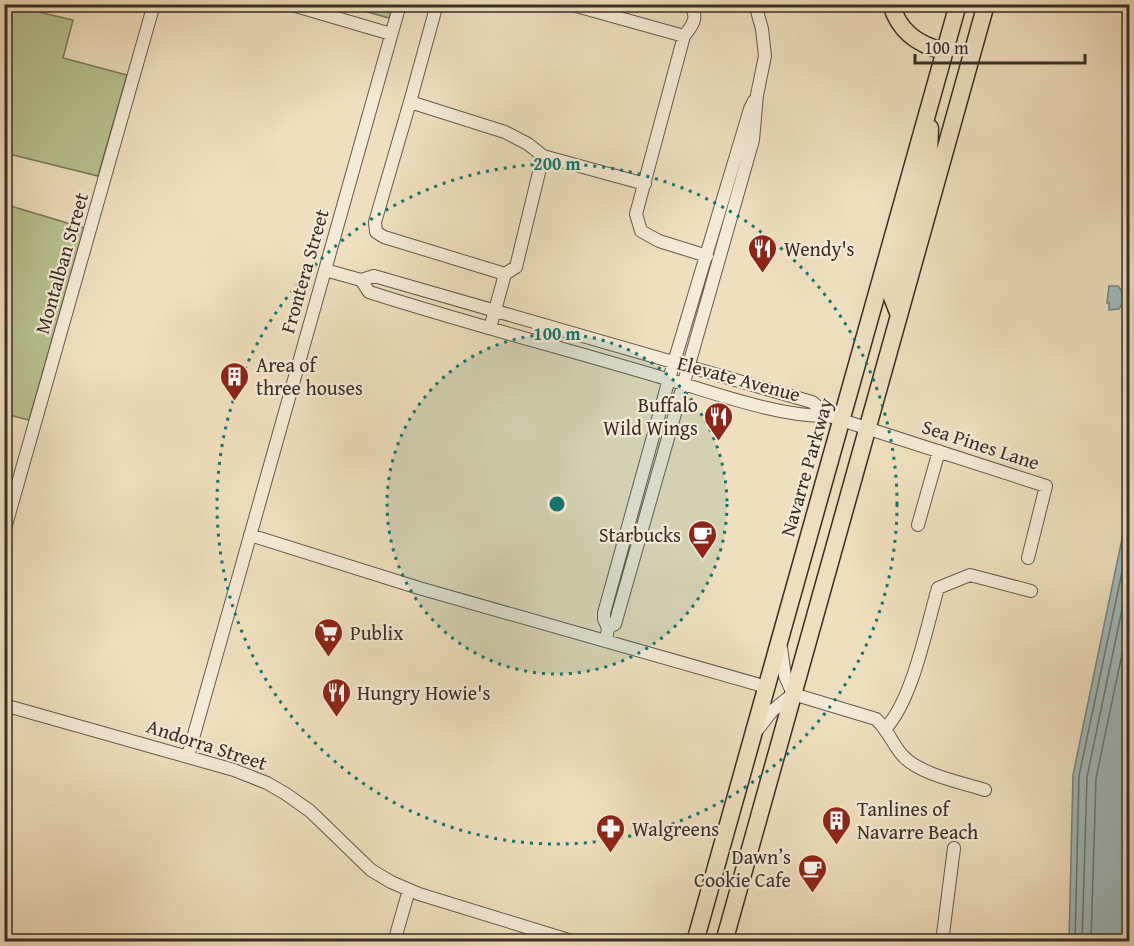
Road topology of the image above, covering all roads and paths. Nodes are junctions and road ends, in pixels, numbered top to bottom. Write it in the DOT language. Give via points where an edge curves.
graph roads {
  1 [pos="154,4"];
  2 [pos="289,4"];
  3 [pos="400,4"];
  4 [pos="437,4"];
  5 [pos="570,4"];
  6 [pos="690,4"];
  7 [pos="755,4"];
  8 [pos="891,4"];
  9 [pos="958,4"];
  10 [pos="986,4"];
  11 [pos="584,6"];
  12 [pos="391,34"];
  13 [pos="684,36"];
  14 [pos="944,51"];
  15 [pos="757,95"];
  16 [pos="931,100"];
  17 [pos="410,102"];
  18 [pos="543,156"];
  19 [pos="645,184"];
  20 [pos="707,256"];
  21 [pos="325,270"];
  22 [pos="505,274"];
  23 [pos="362,280"];
  24 [pos="495,310"];
  25 [pos="899,316"];
  26 [pos="490,328"];
  27 [pos="675,363"];
  28 [pos="688,366"];
  29 [pos="664,378"];
  30 [pos="684,384"];
  31 [pos="835,418"];
  32 [pos="867,428"];
  33 [pos="939,451"];
  34 [pos="918,525"];
  35 [pos="4,532"];
  36 [pos="250,535"];
  37 [pos="1028,558"];
  38 [pos="1031,591"];
  39 [pos="607,635"];
  40 [pos="780,638"];
  41 [pos="767,687"];
  42 [pos="793,694"];
  43 [pos="4,705"];
  44 [pos="886,728"];
  45 [pos="753,735"];
  46 [pos="188,756"];
  47 [pos="985,790"];
  48 [pos="954,848"];
  49 [pos="409,890"];
  50 [pos="394,942"];
  51 [pos="574,942"];
  52 [pos="695,942"];
  53 [pos="724,942"];
  54 [pos="942,942"];
  1 -- 35 [label="street, Montalban Street"];
  2 -- 12 [label="street"];
  3 -- 12 [label="street, Frontera Street"];
  4 -- 17 [label="street"];
  5 -- 11 [label="street"];
  6 -- 13 [label="street" via="695,23"];
  7 -- 15 [label="street" via="765,56"];
  8 -- 14 [label="highway" via="898,22 913,39"];
  9 -- 14 [label="highway, Navarre Parkway"];
  10 -- 25 [label="highway"];
  11 -- 13 [label="street"];
  12 -- 21 [label="street, Frontera Street"];
  13 -- 19 [label="street"];
  14 -- 16 [label="highway, Navarre Parkway"];
  15 -- 20 [label="street"];
  15 -- 28 [label="street" via="749,156"];
  16 -- 25 [label="highway" via="929,155 893,286 892,297"];
  16 -- 31 [label="highway, Navarre Parkway"];
  17 -- 18 [label="street" via="505,132"];
  17 -- 22 [label="street" via="375,222 376,232"];
  18 -- 19 [label="street"];
  18 -- 22 [label="street" via="516,267"];
  19 -- 20 [label="street" via="636,214 641,231"];
  20 -- 27 [label="street"];
  21 -- 23 [label="street"];
  21 -- 36 [label="street, Frontera Street"];
  22 -- 24 [label="street"];
  23 -- 24 [label="street" via="374,276"];
  23 -- 26 [label="street, Elevate Avenue" via="369,292"];
  24 -- 26 [label="street"];
  24 -- 27 [label="street"];
  25 -- 32 [label="highway"];
  26 -- 29 [label="street, Elevate Avenue"];
  27 -- 28 [label="street"];
  27 -- 29 [label="street"];
  28 -- 30 [label="street"];
  28 -- 31 [label="street" via="812,402"];
  29 -- 30 [label="street, Elevate Avenue"];
  29 -- 39 [label="street" via="604,613"];
  30 -- 31 [label="street, Elevate Avenue" via="808,417"];
  30 -- 39 [label="street" via="615,624"];
  31 -- 32 [label="street"];
  31 -- 40 [label="highway, Navarre Parkway"];
  32 -- 33 [label="street, Sea Pines Lane"];
  32 -- 42 [label="highway"];
  33 -- 34 [label="street"];
  33 -- 37 [label="street, Sea Pines Lane" via="1046,486"];
  36 -- 39 [label="street" via="419,588"];
  36 -- 46 [label="street, Frontera Street"];
  38 -- 44 [label="street" via="970,575 938,588 905,699"];
  39 -- 41 [label="street"];
  40 -- 41 [label="highway, Navarre Parkway"];
  40 -- 42 [label="street" via="783,669"];
  41 -- 45 [label="highway, Navarre Parkway"];
  42 -- 44 [label="street" via="876,719"];
  42 -- 45 [label="street" via="772,711"];
  42 -- 53 [label="highway"];
  43 -- 46 [label="street, Andorra Street"];
  44 -- 47 [label="street" via="903,756 920,769"];
  45 -- 52 [label="highway, Navarre Parkway"];
  46 -- 49 [label="street, Andorra Street" via="234,770 286,794 310,811 371,870"];
  48 -- 54 [label="street"];
  49 -- 50 [label="street"];
  49 -- 51 [label="street, Andorra Street"];
}
